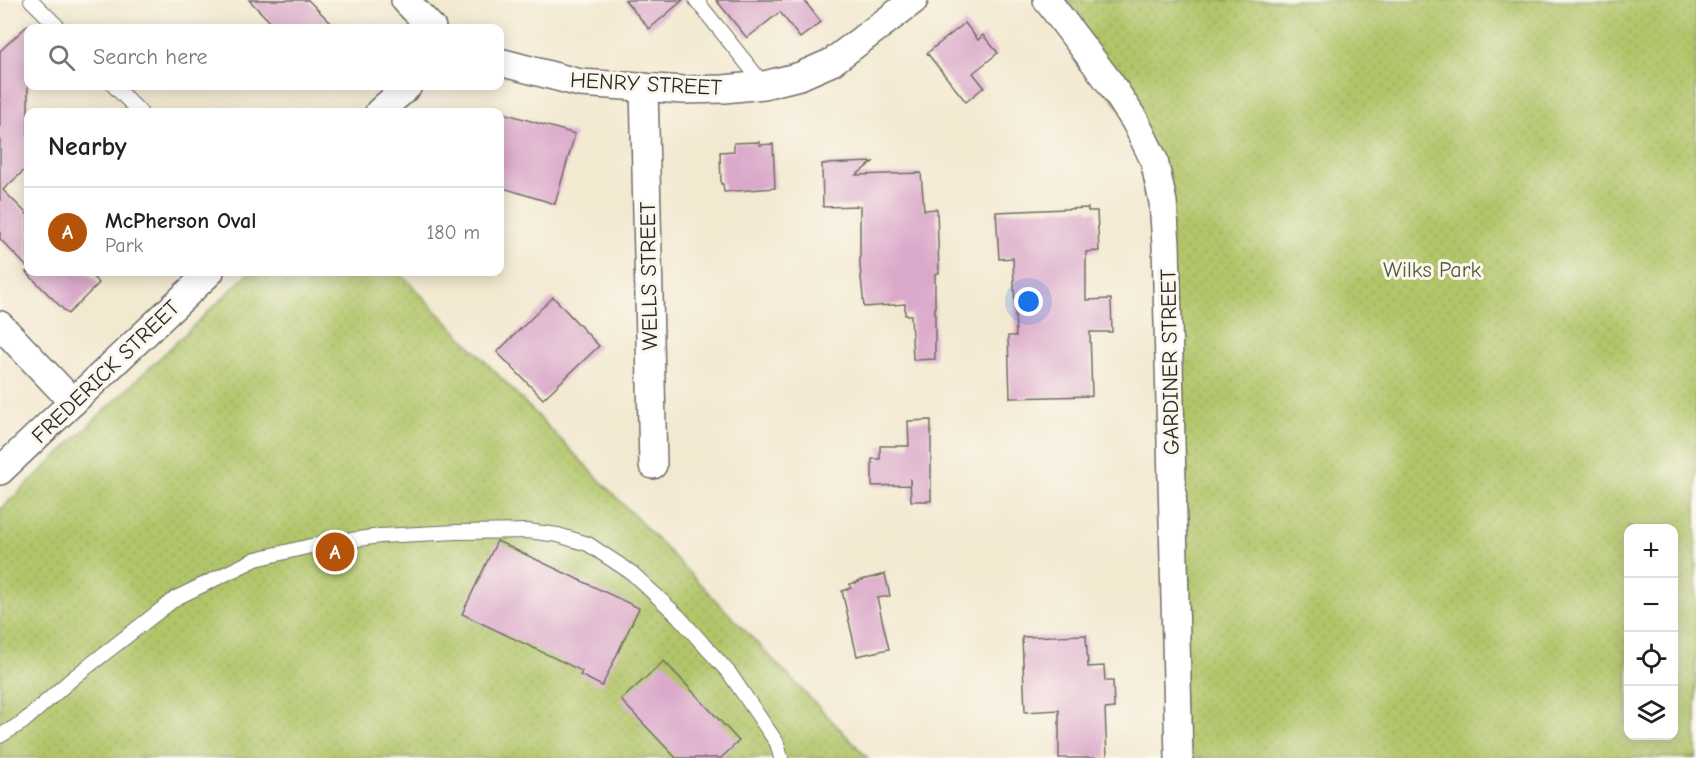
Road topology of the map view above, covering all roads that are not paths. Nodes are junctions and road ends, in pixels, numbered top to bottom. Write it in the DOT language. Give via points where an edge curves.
graph roads {
  1 [pos="32,0"];
  2 [pos="405,0"];
  3 [pos="696,0"];
  4 [pos="914,0"];
  5 [pos="1047,0"];
  6 [pos="55,24"];
  7 [pos="428,24"];
  8 [pos="504,63"];
  9 [pos="764,84"];
  10 [pos="644,87"];
  11 [pos="118,90"];
  12 [pos="404,90"];
  13 [pos="137,108"];
  14 [pos="383,108"];
  15 [pos="206,276"];
  16 [pos="0,325"];
  17 [pos="73,402"];
  18 [pos="653,465"];
  19 [pos="0,471"];
  20 [pos="0,736"];
  21 [pos="781,758"];
  22 [pos="1179,758"];
  1 -- 6 [label="lane"];
  2 -- 7 [label="street"];
  3 -- 9 [label="lane"];
  4 -- 9 [label="street, HENRY STREET" via="832,62 800,76"];
  5 -- 22 [label="street, GARDINER STREET" via="1135,121 1154,160 1163,202"];
  8 -- 10 [label="street, HENRY STREET" via="580,83"];
  9 -- 10 [label="street, HENRY STREET" via="724,89"];
  10 -- 18 [label="street, WELLS STREET"];
  11 -- 13 [label="lane"];
  12 -- 14 [label="street"];
  15 -- 17 [label="street, FREDERICK STREET"];
  16 -- 17 [label="street"];
  17 -- 19 [label="street, FREDERICK STREET"];
  20 -- 21 [label="lane" via="23,722 176,598 256,559 380,536 528,531 588,543 632,573 678,616 730,674 777,743"];
}
